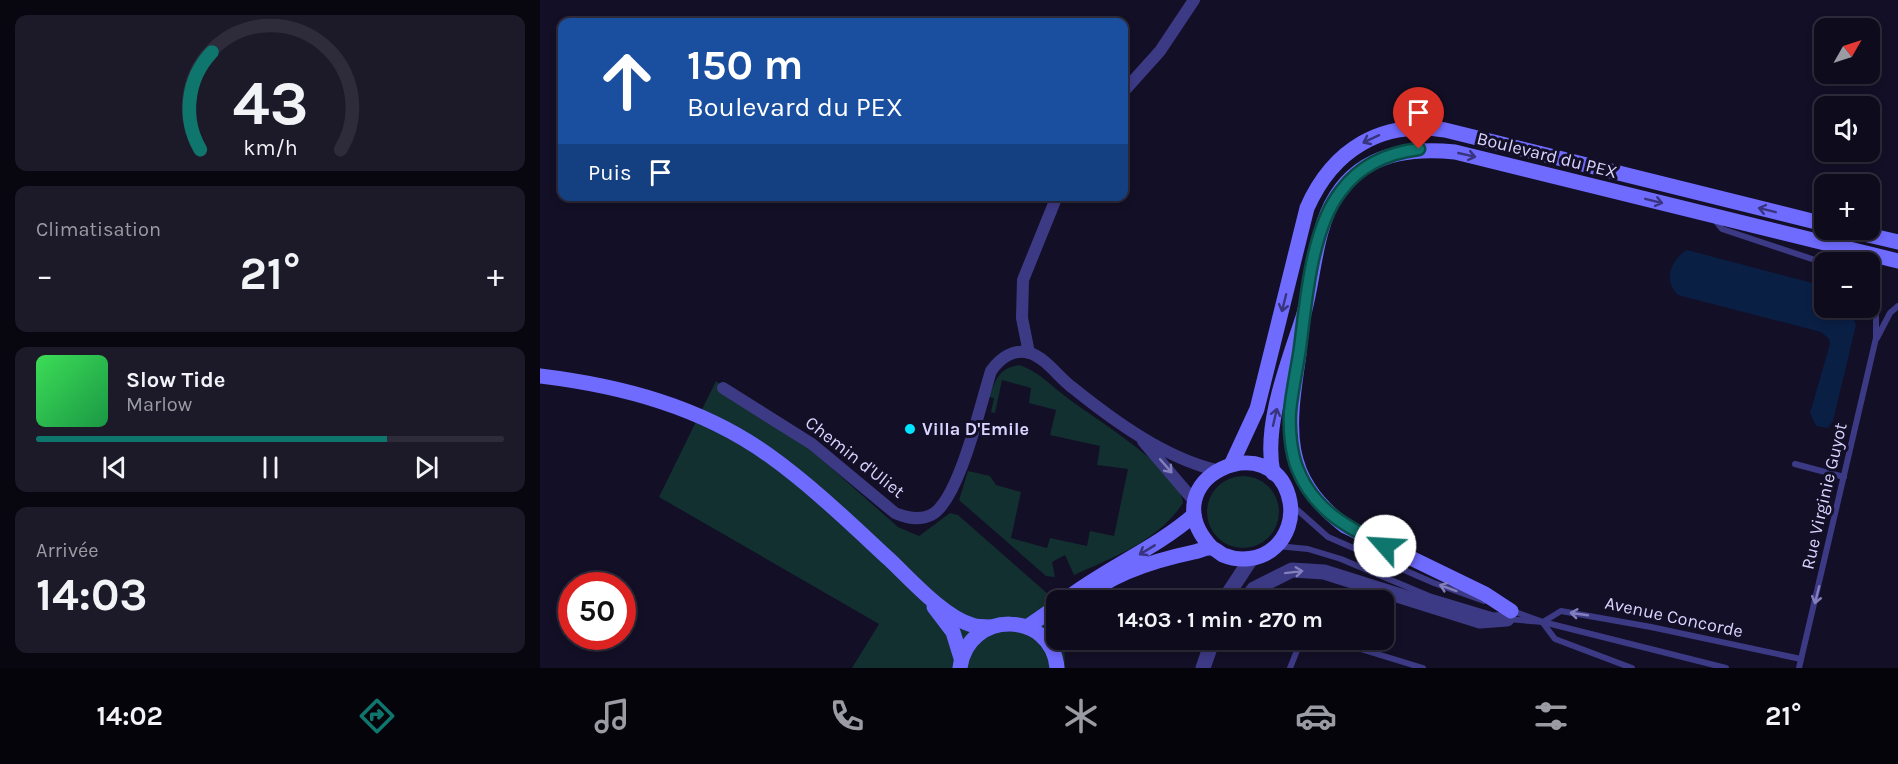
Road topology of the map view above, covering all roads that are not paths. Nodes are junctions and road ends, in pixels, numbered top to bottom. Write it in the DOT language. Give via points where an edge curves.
graph roads {
  1 [pos="1194,0"];
  2 [pos="1128,87"];
  3 [pos="1055,201"];
  4 [pos="1712,216"];
  5 [pos="1814,222"];
  6 [pos="1880,238"];
  7 [pos="1898,242"];
  8 [pos="1814,260"];
  9 [pos="1898,261"];
  10 [pos="1898,306"];
  11 [pos="1304,313"];
  12 [pos="1876,318"];
  13 [pos="1876,339"];
  14 [pos="1029,353"];
  15 [pos="540,376"];
  16 [pos="723,388"];
  17 [pos="1134,432"];
  18 [pos="1232,463"];
  19 [pos="1795,464"];
  20 [pos="1216,470"];
  21 [pos="1273,473"];
  22 [pos="1844,477"];
  23 [pos="1291,504"];
  24 [pos="1195,508"];
  25 [pos="1276,546"];
  26 [pos="1212,548"];
  27 [pos="1251,559"];
  28 [pos="920,588"];
  29 [pos="1078,590"];
  30 [pos="1097,590"];
  31 [pos="1231,590"];
  32 [pos="1253,590"];
  33 [pos="1379,590"];
  34 [pos="1394,595"];
  35 [pos="1046,614"];
  36 [pos="1509,615"];
  37 [pos="1543,622"];
  38 [pos="990,627"];
  39 [pos="1027,627"];
  40 [pos="1209,650"];
  41 [pos="1297,650"];
  42 [pos="1364,650"];
  43 [pos="1053,652"];
  44 [pos="1801,659"];
  45 [pos="961,663"];
  46 [pos="1057,668"];
  47 [pos="1203,668"];
  48 [pos="1290,668"];
  49 [pos="1424,668"];
  50 [pos="1632,668"];
  51 [pos="1726,668"];
  52 [pos="1799,668"];
  1 -- 2 [label="street" via="1160,51"];
  3 -- 14 [label="street" via="1023,280 1022,318"];
  4 -- 8 [label="lane" via="1722,229"];
  4 -- 9 [label="main road, Boulevard du PEX"];
  11 -- 4 [label="main road, Boulevard du PEX, one-way" via="1321,231 1339,193 1359,172 1401,151 1455,152"];
  5 -- 18 [label="main road, Boulevard du PEX, one-way" via="1445,130 1406,128 1387,132 1336,162 1315,190 1307,208 1257,409"];
  6 -- 7 [label="main road"];
  10 -- 13 [label="lane, Rue Virginie Guyot"];
  21 -- 11 [label="main road, Boulevard du PEX, one-way" via="1270,442"];
  11 -- 36 [label="main road" via="1290,413 1297,468 1305,486 1325,511 1345,526 1485,594"];
  12 -- 13 [label="lane, Rue Virginie Guyot"];
  13 -- 22 [label="lane, Rue Virginie Guyot"];
  14 -- 16 [label="street, Chemin d'Uliet" via="1014,352 998,360 991,370 949,499 932,515 912,519 895,513 812,444"];
  14 -- 17 [label="street"];
  15 -- 28 [label="main road" via="645,396 704,418 742,438 832,506"];
  17 -- 20 [label="street" via="1188,462"];
  17 -- 24 [label="street, one-way"];
  18 -- 20 [label="main road"];
  18 -- 21 [label="main road" via="1254,463"];
  19 -- 22 [label="lane"];
  20 -- 24 [label="main road" via="1202,483"];
  21 -- 23 [label="main road" via="1288,492"];
  22 -- 44 [label="lane, Rue Virginie Guyot, one-way"];
  23 -- 25 [label="main road" via="1289,527"];
  36 -- 23 [label="lane, Avenue Concorde, one-way" via="1328,537"];
  24 -- 26 [label="main road" via="1200,533"];
  24 -- 29 [label="main road, one-way" via="1169,536"];
  25 -- 27 [label="main road"];
  25 -- 36 [label="lane, Avenue Concorde" via="1308,549 1429,596"];
  26 -- 27 [label="main road" via="1230,558"];
  26 -- 30 [label="main road" via="1148,564"];
  27 -- 31 [label="street"];
  28 -- 38 [label="main road" via="963,621"];
  28 -- 45 [label="main road" via="953,632"];
  32 -- 33 [label="street, one-way" via="1292,570 1324,573"];
  34 -- 36 [label="street, one-way" via="1480,621"];
  35 -- 39 [label="main road"];
  36 -- 37 [label="lane, Avenue Concorde"];
  44 -- 37 [label="lane, Avenue Concorde, one-way" via="1604,617 1561,611"];
  37 -- 50 [label="lane, Avenue Concorde" via="1555,639"];
  37 -- 51 [label="lane, Avenue Concorde"];
  38 -- 39 [label="main road"];
  38 -- 45 [label="main road" via="968,645"];
  39 -- 43 [label="main road" via="1042,637"];
  40 -- 47 [label="street"];
  41 -- 48 [label="lane"];
  42 -- 49 [label="lane"];
  43 -- 46 [label="main road"];
  44 -- 52 [label="lane, Rue Virginie Guyot"];
}
